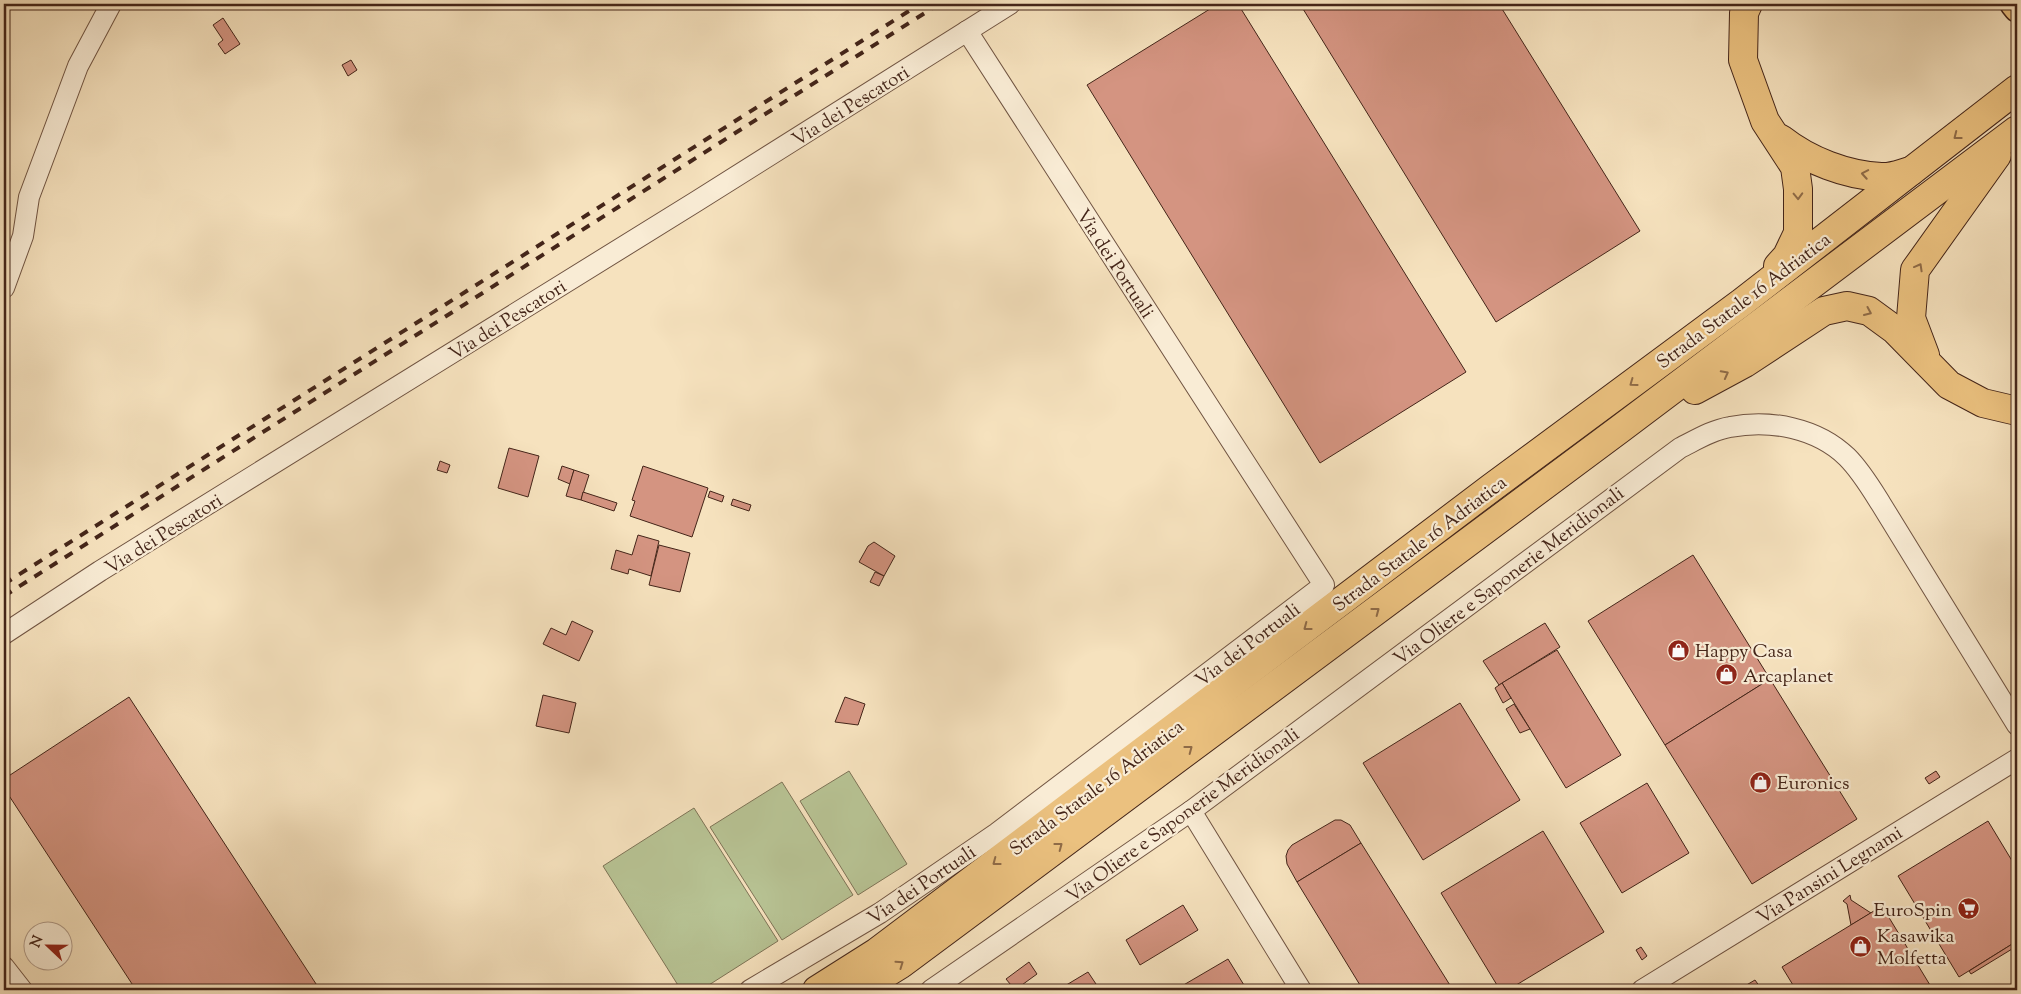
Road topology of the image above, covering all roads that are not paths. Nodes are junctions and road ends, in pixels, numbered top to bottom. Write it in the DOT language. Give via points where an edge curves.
graph roads {
  1 [pos="111,4"];
  2 [pos="1010,4"];
  3 [pos="1748,4"];
  4 [pos="2014,4"];
  5 [pos="2017,9"];
  6 [pos="967,32"];
  7 [pos="2017,90"];
  8 [pos="1765,121"];
  9 [pos="2015,132"];
  10 [pos="1913,170"];
  11 [pos="4,288"];
  12 [pos="1742,303"];
  13 [pos="1928,364"];
  14 [pos="2017,411"];
  15 [pos="1620,429"];
  16 [pos="4,634"];
  17 [pos="2017,725"];
  18 [pos="2017,759"];
  19 [pos="1191,811"];
  20 [pos="4,967"];
  21 [pos="22,990"];
  22 [pos="750,990"];
  23 [pos="817,990"];
  24 [pos="860,990"];
  25 [pos="931,990"];
  26 [pos="1301,990"];
  27 [pos="1642,990"];
  1 -- 11 [label="street" via="78,66 29,197 23,236"];
  2 -- 6 [label="street, Via dei Pescatori"];
  3 -- 8 [label="highway" via="1744,13 1743,60"];
  4 -- 5 [label="main road"];
  6 -- 16 [label="street, Via dei Pescatori" via="100,571"];
  6 -- 22 [label="street, Via dei Portuali" via="1324,585 997,833 880,912"];
  7 -- 10 [label="highway, Strada Statale 16 Adriatica, one-way"];
  10 -- 8 [label="highway, one-way" via="1883,178 1845,171 1807,157 1782,140"];
  8 -- 12 [label="highway, one-way" via="1795,168 1798,234 1787,256"];
  13 -- 9 [label="highway, one-way" via="1911,318 1915,270"];
  9 -- 15 [label="highway, Strada Statale 16 Adriatica"];
  10 -- 12 [label="highway, Strada Statale 16 Adriatica"];
  12 -- 23 [label="highway, Strada Statale 16 Adriatica, one-way" via="1483,494 877,952"];
  13 -- 14 [label="highway" via="1958,390 1983,403"];
  15 -- 13 [label="highway, one-way" via="1745,364 1824,311 1847,306 1868,311 1895,330"];
  24 -- 15 [label="highway, Strada Statale 16 Adriatica, one-way" via="901,964"];
  17 -- 19 [label="street, Via Oliere e Saponerie Meridionali" via="1861,473 1847,457 1822,440 1791,428 1756,424 1728,427 1680,448"];
  18 -- 27 [label="street, Via Pansini Legnami"];
  19 -- 25 [label="street, Via Oliere e Saponerie Meridionali"];
  19 -- 26 [label="street"];
  20 -- 21 [label="street"];
}
